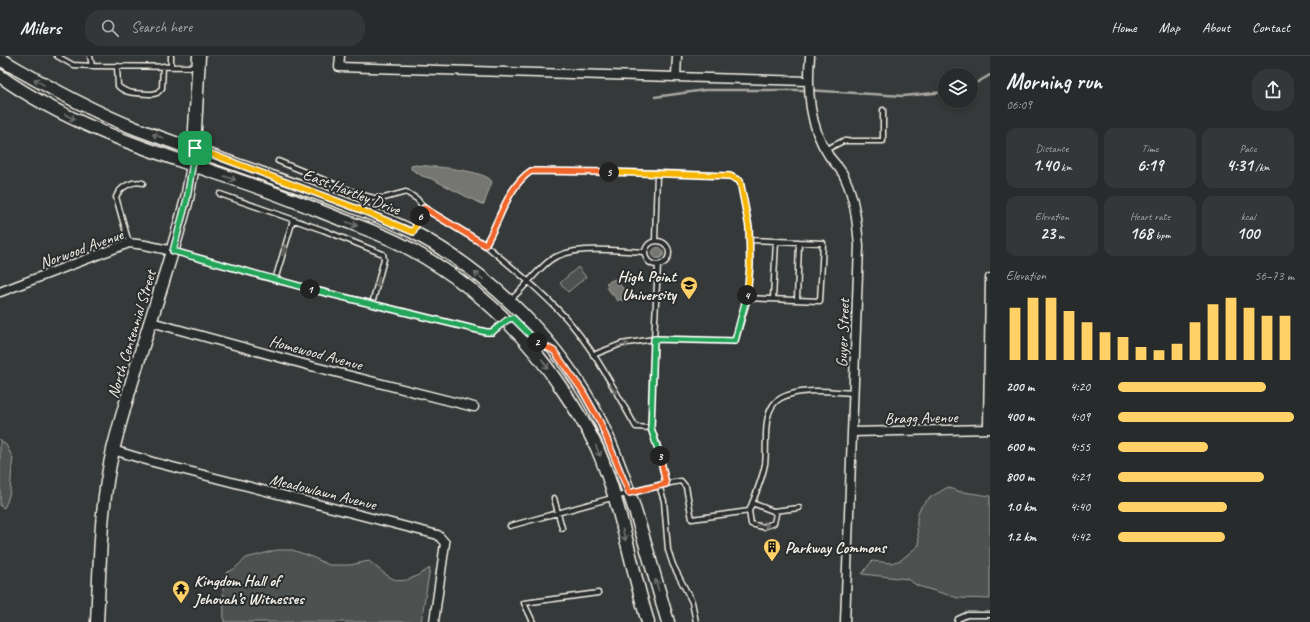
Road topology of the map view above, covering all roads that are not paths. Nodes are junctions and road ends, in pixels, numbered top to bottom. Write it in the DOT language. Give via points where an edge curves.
graph roads {
  1 [pos="57,56"];
  2 [pos="90,56"];
  3 [pos="171,56"];
  4 [pos="340,56"];
  5 [pos="676,56"];
  6 [pos="810,56"];
  7 [pos="0,59"];
  8 [pos="200,61"];
  9 [pos="92,66"];
  10 [pos="116,66"];
  11 [pos="163,66"];
  12 [pos="171,66"];
  13 [pos="0,76"];
  14 [pos="676,76"];
  15 [pos="808,81"];
  16 [pos="883,110"];
  17 [pos="195,148"];
  18 [pos="825,150"];
  19 [pos="278,161"];
  20 [pos="193,165"];
  21 [pos="657,174"];
  22 [pos="143,183"];
  23 [pos="220,194"];
  24 [pos="424,208"];
  25 [pos="293,220"];
  26 [pos="413,232"];
  27 [pos="655,240"];
  28 [pos="750,240"];
  29 [pos="776,241"];
  30 [pos="799,242"];
  31 [pos="129,243"];
  32 [pos="402,245"];
  33 [pos="485,245"];
  34 [pos="173,251"];
  35 [pos="643,252"];
  36 [pos="658,265"];
  37 [pos="990,278"];
  38 [pos="275,280"];
  39 [pos="529,280"];
  40 [pos="0,292"];
  41 [pos="747,298"];
  42 [pos="773,299"];
  43 [pos="797,300"];
  44 [pos="509,301"];
  45 [pos="372,304"];
  46 [pos="507,320"];
  47 [pos="151,322"];
  48 [pos="654,339"];
  49 [pos="554,351"];
  50 [pos="593,355"];
  51 [pos="854,393"];
  52 [pos="474,407"];
  53 [pos="651,428"];
  54 [pos="989,429"];
  55 [pos="852,432"];
  56 [pos="113,450"];
  57 [pos="666,484"];
  58 [pos="659,485"];
  59 [pos="629,493"];
  60 [pos="614,497"];
  61 [pos="554,498"];
  62 [pos="752,503"];
  63 [pos="799,508"];
  64 [pos="749,511"];
  65 [pos="773,511"];
  66 [pos="558,513"];
  67 [pos="510,526"];
  68 [pos="562,528"];
  69 [pos="598,593"];
  70 [pos="990,615"];
  71 [pos="97,622"];
  72 [pos="434,622"];
  73 [pos="533,622"];
  74 [pos="648,622"];
  75 [pos="668,622"];
  76 [pos="696,622"];
  77 [pos="845,622"];
  78 [pos="957,622"];
  1 -- 9 [label="lane" via="73,65"];
  2 -- 9 [label="lane"];
  3 -- 12 [label="lane"];
  4 -- 14 [label="street" via="340,67"];
  5 -- 14 [label="street"];
  6 -- 15 [label="street, Guyer Street"];
  17 -- 7 [label="main road, East Hartley Drive, one-way" via="136,128 51,90"];
  8 -- 12 [label="lane"];
  8 -- 17 [label="main road, North Centennial Street"];
  9 -- 10 [label="lane"];
  10 -- 11 [label="lane"];
  10 -- 11 [label="lane" via="118,86 122,90 126,93 153,94 162,88"];
  11 -- 12 [label="lane"];
  13 -- 20 [label="main road, East Hartley Drive, one-way" via="55,110 94,130"];
  14 -- 15 [label="street"];
  15 -- 18 [label="street, Guyer Street" via="811,113"];
  16 -- 18 [label="lane" via="883,141 843,141"];
  17 -- 20 [label="main road, North Centennial Street"];
  17 -- 26 [label="main road, East Hartley Drive"];
  18 -- 51 [label="street, Guyer Street" via="845,176 857,222 859,246"];
  19 -- 24 [label="lane" via="374,198 406,192 417,199"];
  20 -- 32 [label="main road, East Hartley Drive, one-way" via="312,208"];
  20 -- 34 [label="main road, North Centennial Street"];
  21 -- 27 [label="lane"];
  21 -- 28 [label="lane" via="730,176 740,181"];
  21 -- 33 [label="lane" via="531,171 514,186"];
  22 -- 31 [label="lane" via="137,181 119,190 116,197"];
  23 -- 25 [label="lane"];
  24 -- 26 [label="lane"];
  24 -- 33 [label="lane"];
  38 -- 25 [label="lane, one-way"];
  25 -- 45 [label="lane, one-way" via="383,254 384,259"];
  44 -- 26 [label="main road, East Hartley Drive, one-way" via="481,276"];
  27 -- 35 [label="lane" via="648,244"];
  27 -- 36 [label="lane" via="666,244 670,252 665,263"];
  28 -- 29 [label="lane"];
  28 -- 41 [label="lane"];
  29 -- 30 [label="lane"];
  29 -- 42 [label="lane"];
  30 -- 43 [label="lane"];
  30 -- 43 [label="lane" via="823,243 820,301"];
  31 -- 34 [label="street, Norwood Avenue"];
  31 -- 40 [label="street, Norwood Avenue"];
  32 -- 44 [label="main road" via="436,256 497,302"];
  32 -- 46 [label="main road, East Hartley Drive" via="447,272"];
  33 -- 39 [label="lane"];
  34 -- 38 [label="lane"];
  34 -- 47 [label="main road, North Centennial Street"];
  35 -- 36 [label="lane" via="650,263"];
  35 -- 39 [label="lane" via="566,252 548,262"];
  36 -- 48 [label="lane"];
  37 -- 54 [label="street"];
  38 -- 45 [label="lane"];
  39 -- 44 [label="lane"];
  39 -- 50 [label="lane" via="566,318"];
  41 -- 42 [label="lane"];
  41 -- 48 [label="lane" via="735,341"];
  42 -- 43 [label="lane"];
  44 -- 49 [label="main road, East Hartley Drive"];
  45 -- 46 [label="lane" via="486,332 492,332"];
  46 -- 49 [label="main road" via="516,319 537,343"];
  46 -- 60 [label="main road, East Hartley Drive, one-way" via="541,357 581,416 599,453"];
  47 -- 52 [label="street, Homewood Avenue"];
  47 -- 56 [label="main road, North Centennial Street"];
  50 -- 48 [label="lane, one-way" via="621,344"];
  48 -- 53 [label="lane"];
  49 -- 59 [label="main road, East Hartley Drive" via="595,411"];
  50 -- 53 [label="lane, one-way" via="636,426"];
  51 -- 55 [label="street, Guyer Street"];
  51 -- 62 [label="lane" via="794,394 780,398 772,406 768,418 765,464"];
  53 -- 57 [label="lane"];
  54 -- 55 [label="street, Bragg Avenue"];
  55 -- 77 [label="street, Guyer Street"];
  56 -- 71 [label="main road, North Centennial Street" via="104,512"];
  56 -- 72 [label="street, Meadowlawn Avenue" via="438,535 445,543"];
  57 -- 58 [label="lane"];
  57 -- 64 [label="lane" via="681,481 686,487 692,519"];
  58 -- 59 [label="lane"];
  58 -- 76 [label="lane" via="664,501 668,550 692,602"];
  59 -- 60 [label="lane"];
  75 -- 59 [label="main road, East Hartley Drive, one-way"];
  60 -- 66 [label="lane"];
  60 -- 74 [label="main road, East Hartley Drive, one-way"];
  61 -- 66 [label="lane"];
  62 -- 64 [label="lane"];
  62 -- 65 [label="lane"];
  63 -- 65 [label="lane"];
  64 -- 65 [label="lane, one-way" via="751,524 763,526 774,523 776,514"];
  66 -- 67 [label="lane"];
  66 -- 68 [label="lane"];
  69 -- 73 [label="lane" via="524,603"];
  70 -- 78 [label="lane" via="967,615"];
}
